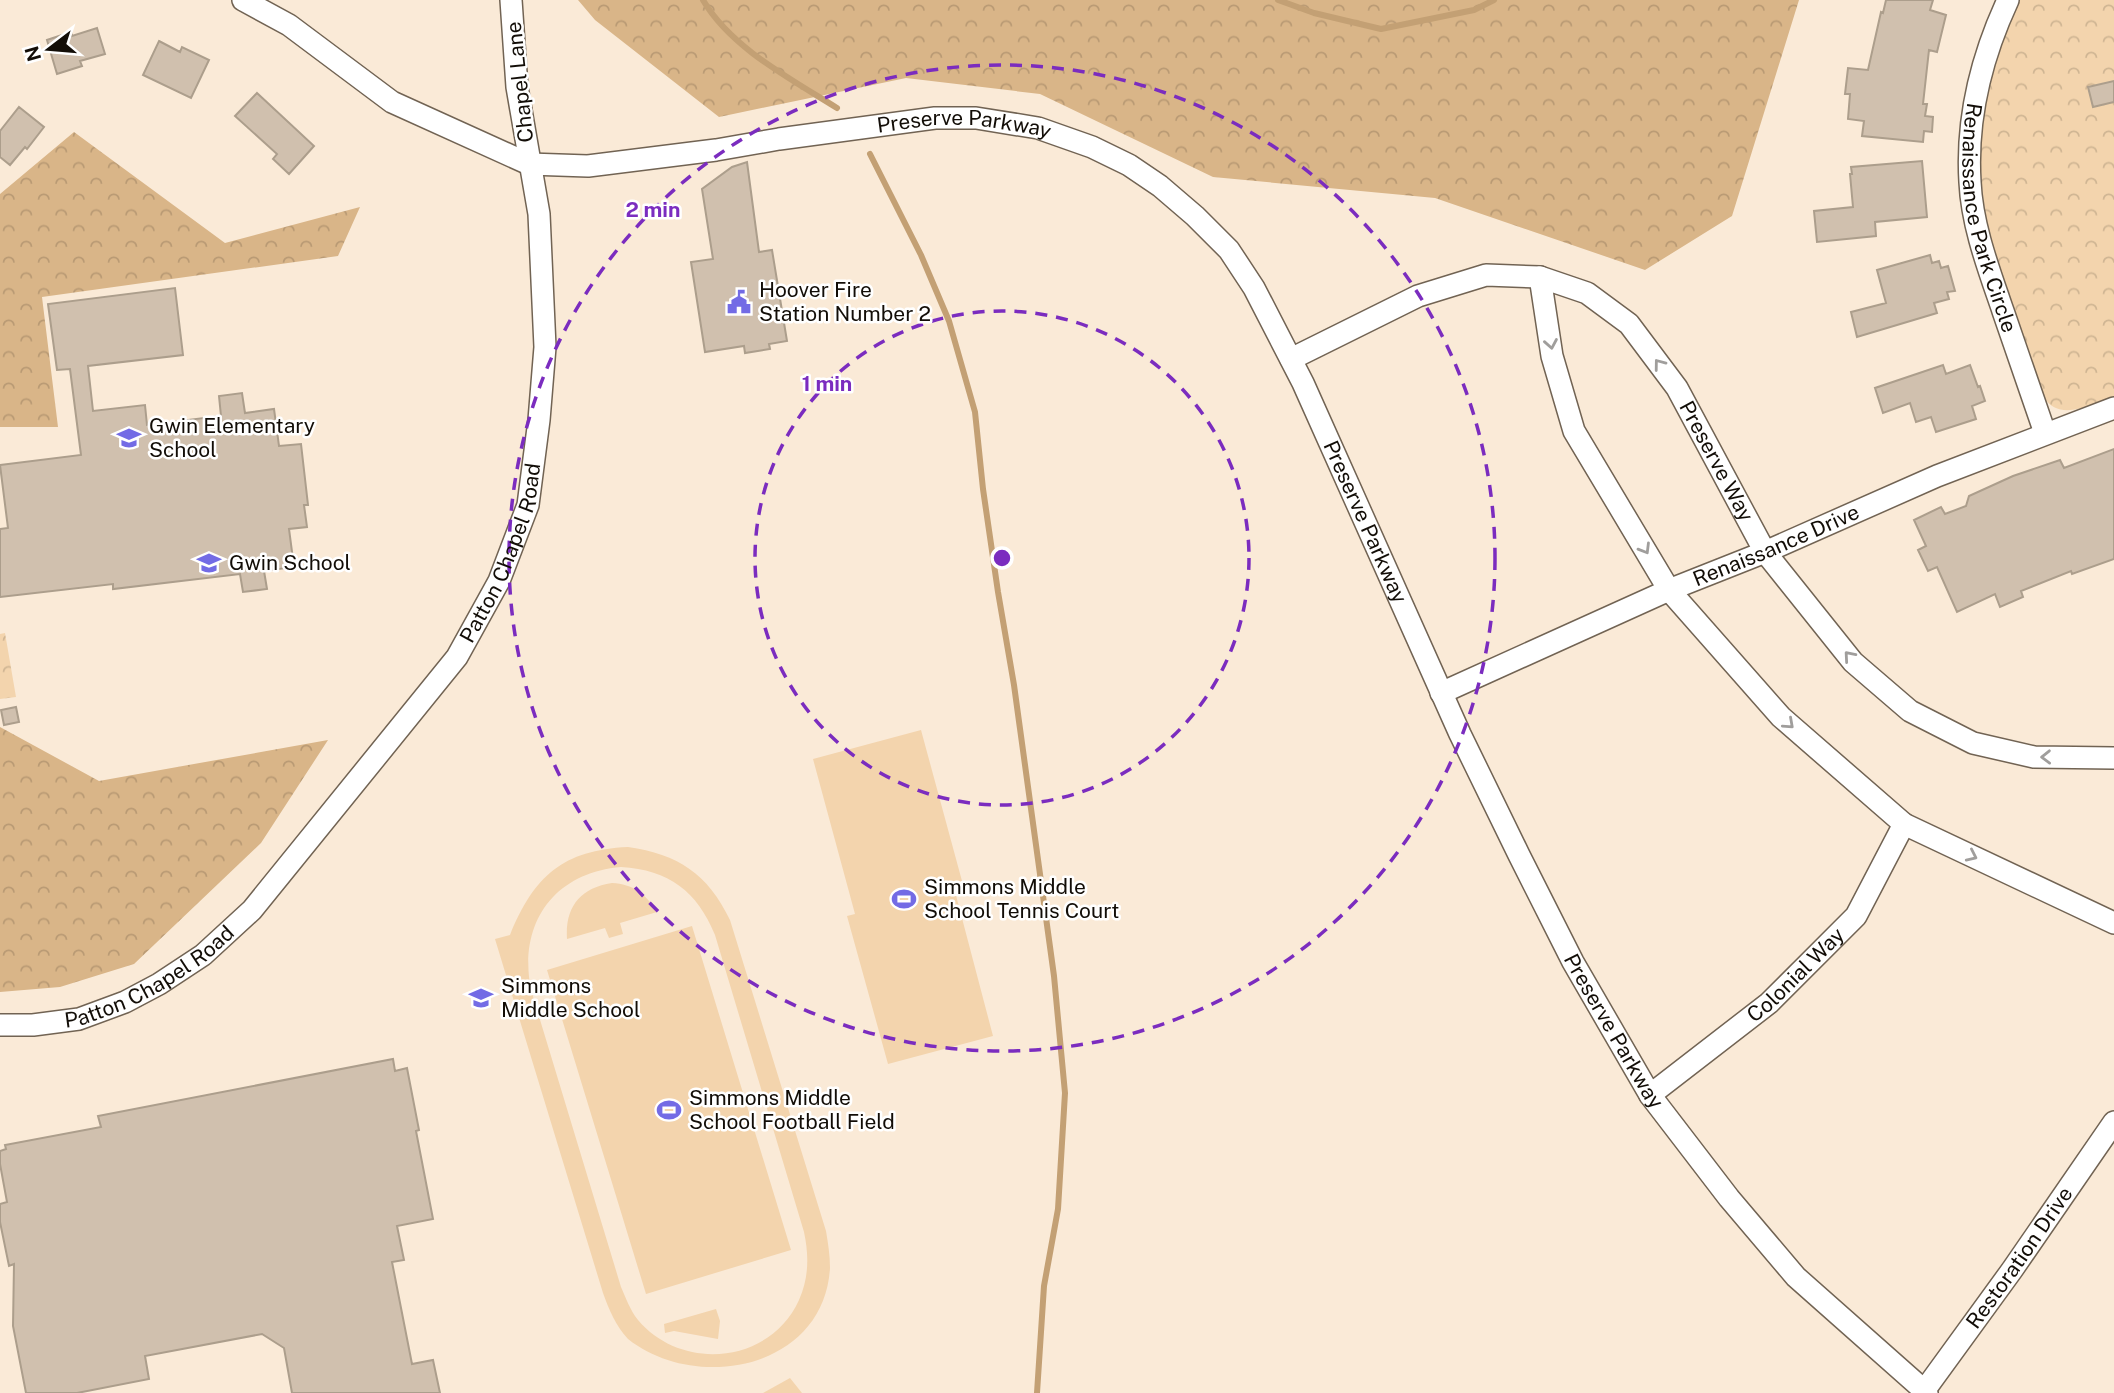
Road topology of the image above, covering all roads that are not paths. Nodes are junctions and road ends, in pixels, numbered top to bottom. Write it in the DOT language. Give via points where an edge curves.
graph roads {
  1 [pos="243,0"];
  2 [pos="511,0"];
  3 [pos="2008,0"];
  4 [pos="529,164"];
  5 [pos="1539,277"];
  6 [pos="1291,359"];
  7 [pos="2114,408"];
  8 [pos="2045,433"];
  9 [pos="1765,552"];
  10 [pos="1670,590"];
  11 [pos="1441,693"];
  12 [pos="2114,758"];
  13 [pos="1904,824"];
  14 [pos="2114,923"];
  15 [pos="0,1025"];
  16 [pos="1650,1095"];
  17 [pos="2114,1122"];
  18 [pos="1925,1392"];
  1 -- 4 [label="street" via="289,25 392,102"];
  2 -- 4 [label="street, Chapel Lane" via="517,88"];
  3 -- 8 [label="street, Renaissance Park Circle" via="1991,36 1976,88 1970,183 1991,278"];
  4 -- 6 [label="street, Preserve Parkway" via="588,166 934,118 976,118 1038,128 1129,165 1195,216 1229,250"];
  4 -- 15 [label="street, Patton Chapel Road" via="539,214 545,347 528,505 499,581 457,657 252,910 203,955 125,1002 79,1018"];
  5 -- 6 [label="street, Preserve Way" via="1486,275 1418,296"];
  9 -- 5 [label="street, Preserve Way, one-way" via="1677,387 1629,324 1587,293"];
  5 -- 10 [label="street, one-way" via="1552,356 1574,432"];
  6 -- 11 [label="street, Preserve Parkway"];
  7 -- 8 [label="street, Renaissance Drive"];
  8 -- 9 [label="street, Renaissance Drive"];
  9 -- 10 [label="street, Renaissance Drive"];
  12 -- 9 [label="street, Preserve Way, one-way" via="2034,757 1973,743 1910,711 1853,662"];
  10 -- 11 [label="street, Renaissance Drive"];
  10 -- 13 [label="street, one-way" via="1782,717"];
  11 -- 16 [label="street, Preserve Parkway" via="1573,962"];
  13 -- 14 [label="street, one-way"];
  13 -- 16 [label="street, Colonial Way" via="1856,916 1769,1003"];
  16 -- 18 [label="street, Preserve Parkway" via="1796,1277"];
  17 -- 18 [label="street, Restoration Drive"];
}
